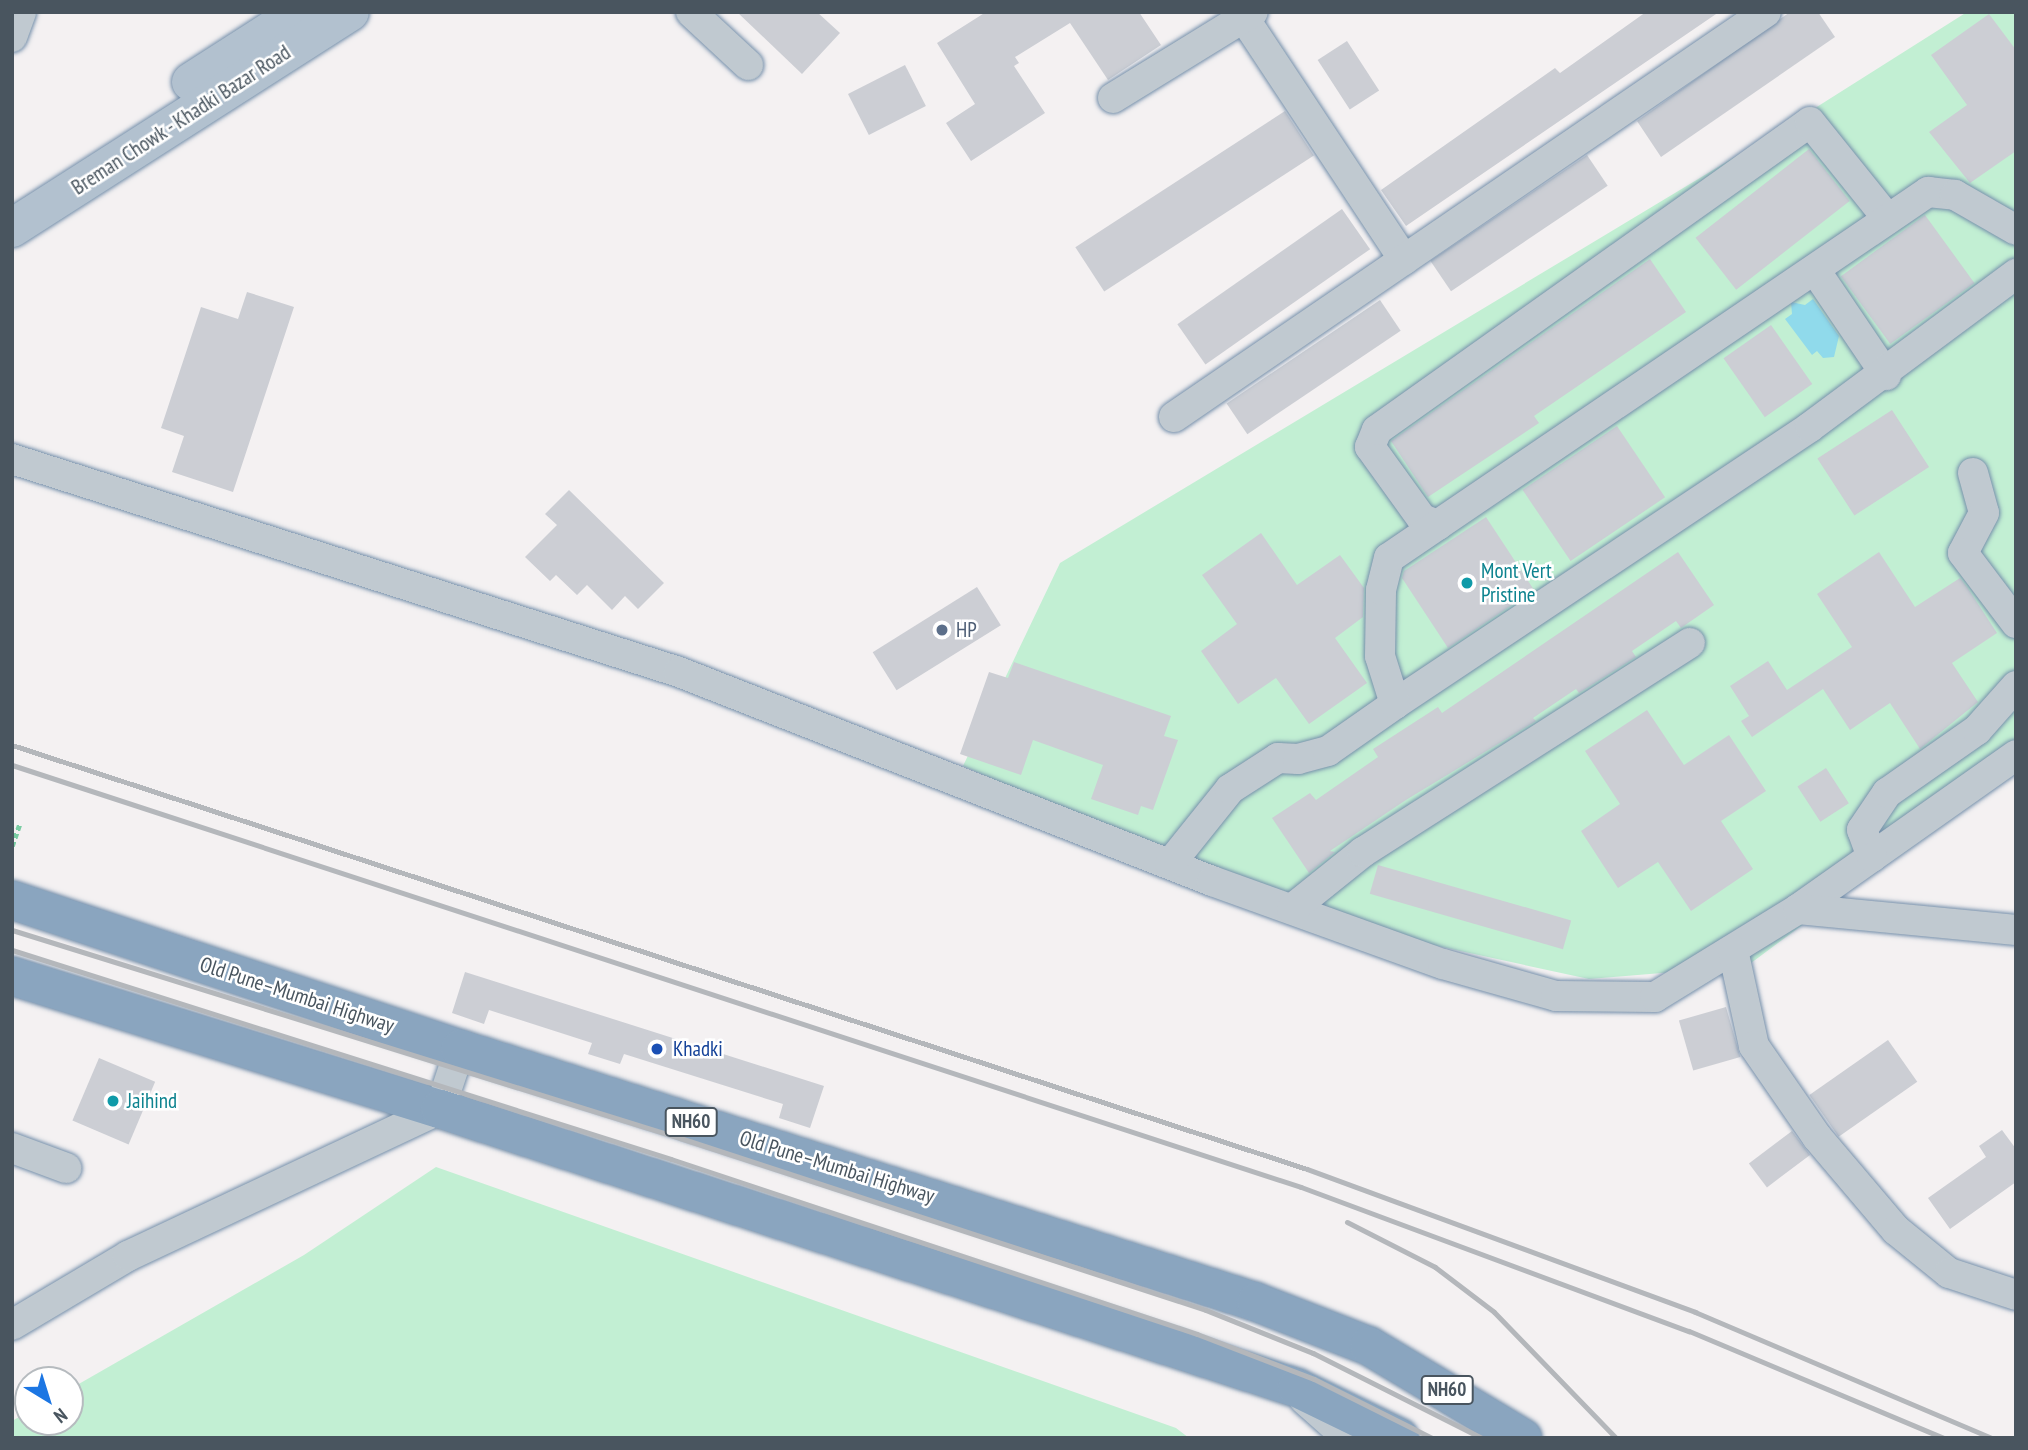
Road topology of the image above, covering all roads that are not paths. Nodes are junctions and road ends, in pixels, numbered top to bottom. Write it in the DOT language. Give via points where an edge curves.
graph roads {
  1 [pos="21,12"];
  2 [pos="300,12"];
  3 [pos="350,12"];
  4 [pos="691,12"];
  5 [pos="1766,12"];
  6 [pos="1249,15"];
  7 [pos="12,37"];
  8 [pos="748,65"];
  9 [pos="1113,99"];
  10 [pos="12,197"];
  11 [pos="1888,219"];
  12 [pos="12,228"];
  13 [pos="2016,230"];
  14 [pos="1404,260"];
  15 [pos="1815,270"];
  16 [pos="2016,274"];
  17 [pos="1886,375"];
  18 [pos="1174,417"];
  19 [pos="12,459"];
  20 [pos="1973,473"];
  21 [pos="1438,525"];
  22 [pos="2016,623"];
  23 [pos="1690,643"];
  24 [pos="2016,686"];
  25 [pos="1395,704"];
  26 [pos="2016,755"];
  27 [pos="1872,857"];
  28 [pos="1170,864"];
  29 [pos="12,900"];
  30 [pos="1292,909"];
  31 [pos="1798,909"];
  32 [pos="2016,930"];
  33 [pos="1733,950"];
  34 [pos="12,976"];
  35 [pos="460,1049"];
  36 [pos="440,1109"];
  37 [pos="12,1148"];
  38 [pos="66,1168"];
  39 [pos="2016,1295"];
  40 [pos="12,1325"];
  41 [pos="1297,1388"];
  42 [pos="1348,1438"];
  43 [pos="1400,1438"];
  44 [pos="1523,1438"];
  1 -- 7 [label="street"];
  2 -- 10 [label="main road, Breman Chowk - Khadki Bazar Road"];
  3 -- 12 [label="main road, Breman Chowk - Khadki Bazar Road"];
  4 -- 8 [label="street"];
  5 -- 14 [label="street"];
  6 -- 9 [label="street"];
  6 -- 14 [label="street"];
  11 -- 13 [label="street" via="1935,190 1955,195"];
  11 -- 15 [label="street"];
  11 -- 21 [label="street" via="1810,122 1377,430 1370,447 1422,519"];
  14 -- 18 [label="street"];
  15 -- 17 [label="street"];
  15 -- 21 [label="street"];
  16 -- 17 [label="street"];
  17 -- 25 [label="street"];
  19 -- 28 [label="street" via="679,672"];
  20 -- 22 [label="street" via="1984,513 1963,553"];
  21 -- 25 [label="street" via="1389,558 1381,590 1380,656"];
  23 -- 30 [label="street" via="1363,852"];
  24 -- 27 [label="street" via="1977,730 1887,793 1862,830"];
  25 -- 28 [label="street" via="1328,751 1298,759 1278,758 1230,789"];
  26 -- 27 [label="street"];
  27 -- 31 [label="street"];
  28 -- 30 [label="street"];
  29 -- 35 [label="highway, Old Pune–Mumbai Highway / NH60"];
  30 -- 33 [label="street" via="1443,964 1556,996 1655,997"];
  31 -- 32 [label="street"];
  31 -- 33 [label="street"];
  33 -- 39 [label="street" via="1754,1046 1817,1137 1896,1230 1949,1273"];
  34 -- 36 [label="highway"];
  35 -- 36 [label="street"];
  35 -- 44 [label="highway, Old Pune–Mumbai Highway / NH60" via="1256,1302 1369,1346"];
  36 -- 40 [label="street" via="128,1256"];
  36 -- 41 [label="highway"];
  37 -- 38 [label="street"];
  41 -- 42 [label="street" via="1307,1405"];
  41 -- 43 [label="highway"];
}
